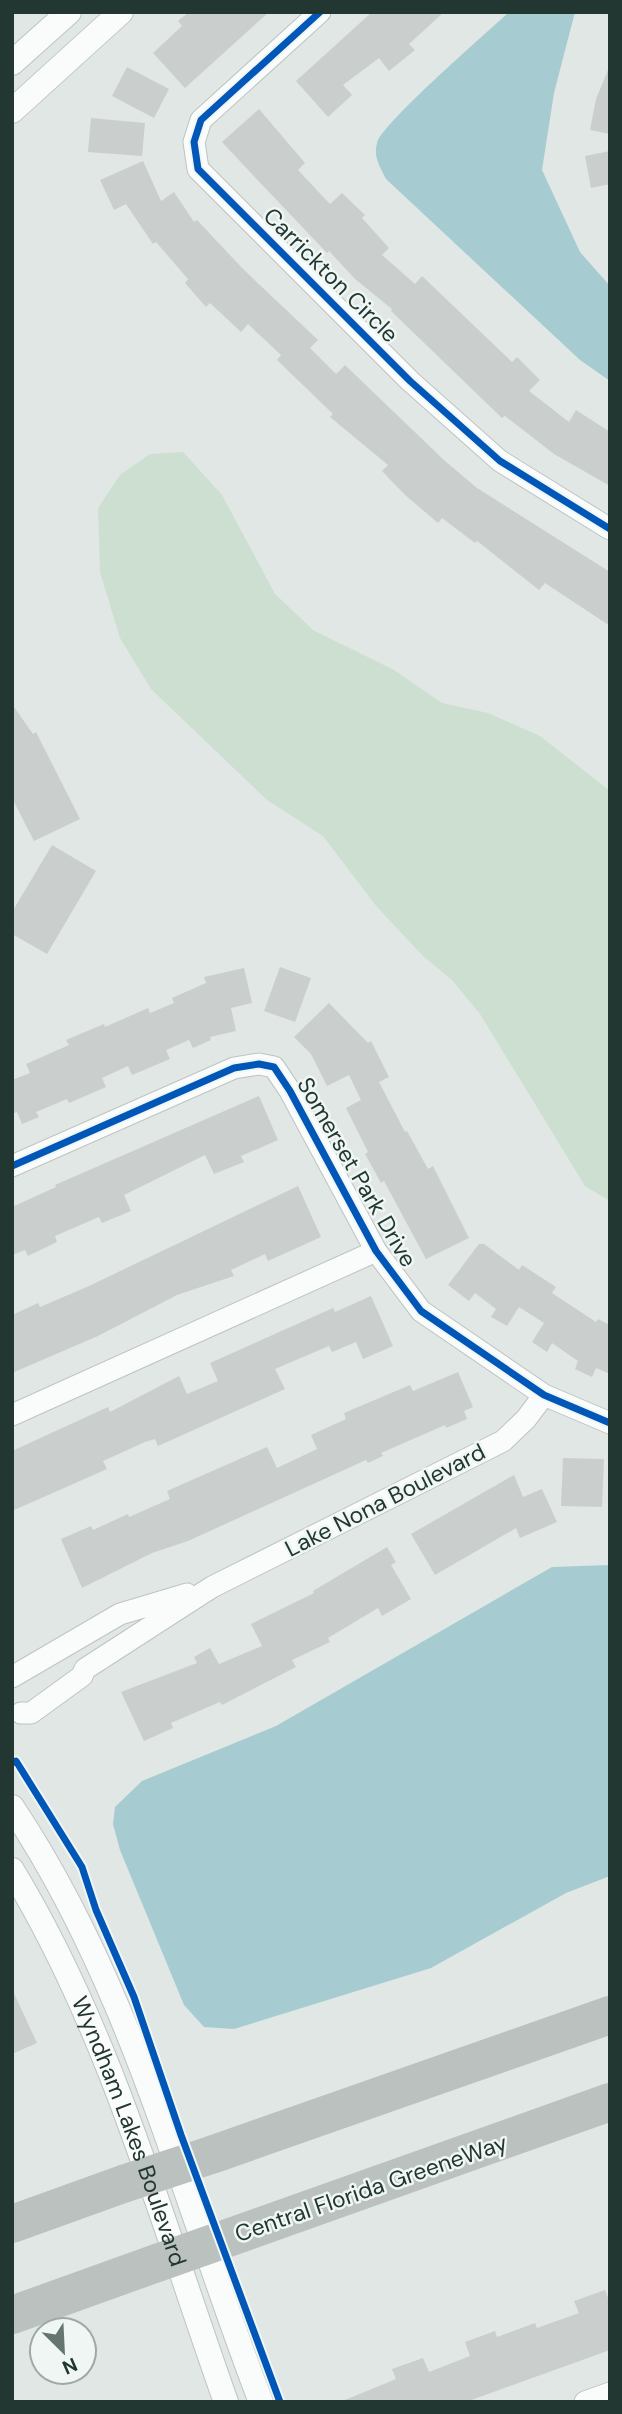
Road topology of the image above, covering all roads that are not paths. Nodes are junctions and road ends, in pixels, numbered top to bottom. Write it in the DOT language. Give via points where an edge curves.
graph roads {
  1 [pos="69,12"];
  2 [pos="121,12"];
  3 [pos="320,12"];
  4 [pos="12,63"];
  5 [pos="12,111"];
  6 [pos="610,529"];
  7 [pos="12,1166"];
  8 [pos="376,1251"];
  9 [pos="544,1395"];
  10 [pos="12,1415"];
  11 [pos="610,1423"];
  12 [pos="212,1587"];
  13 [pos="50,1655"];
  14 [pos="12,1677"];
  15 [pos="66,1681"];
  16 [pos="17,1716"];
  17 [pos="12,1807"];
  18 [pos="12,1870"];
  19 [pos="610,2015"];
  20 [pos="610,2102"];
  21 [pos="12,2224"];
  22 [pos="12,2315"];
  23 [pos="610,2393"];
  24 [pos="226,2402"];
  25 [pos="261,2402"];
  26 [pos="585,2402"];
  1 -- 4 [label="street"];
  2 -- 5 [label="street"];
  3 -- 6 [label="street, Carrickton Circle" via="201,120 194,142 198,169 410,381 500,461"];
  7 -- 8 [label="street, Somerset Park Drive" via="234,1068 274,1067"];
  8 -- 9 [label="street, Somerset Park Drive" via="421,1311"];
  8 -- 10 [label="street, Somerset Park Drive"];
  9 -- 11 [label="street, Somerset Park Drive"];
  9 -- 12 [label="street, Lake Nona Boulevard" via="503,1441"];
  12 -- 13 [label="street, Lake Nona Boulevard" via="120,1614"];
  12 -- 15 [label="street, Lake Nona Boulevard" via="85,1669 82,1676"];
  13 -- 14 [label="street, Lake Nona Boulevard"];
  13 -- 15 [label="street"];
  15 -- 16 [label="street, Lake Nona Boulevard" via="32,1713"];
  17 -- 25 [label="street, Wyndham Lakes Boulevard" via="45,1856 122,2014"];
  18 -- 24 [label="street, Wyndham Lakes Boulevard" via="43,1921 86,2012"];
  19 -- 21 [label="highway, bridge"];
  20 -- 22 [label="highway, Central Florida GreeneWay, bridge"];
  23 -- 26 [label="street"];
}
